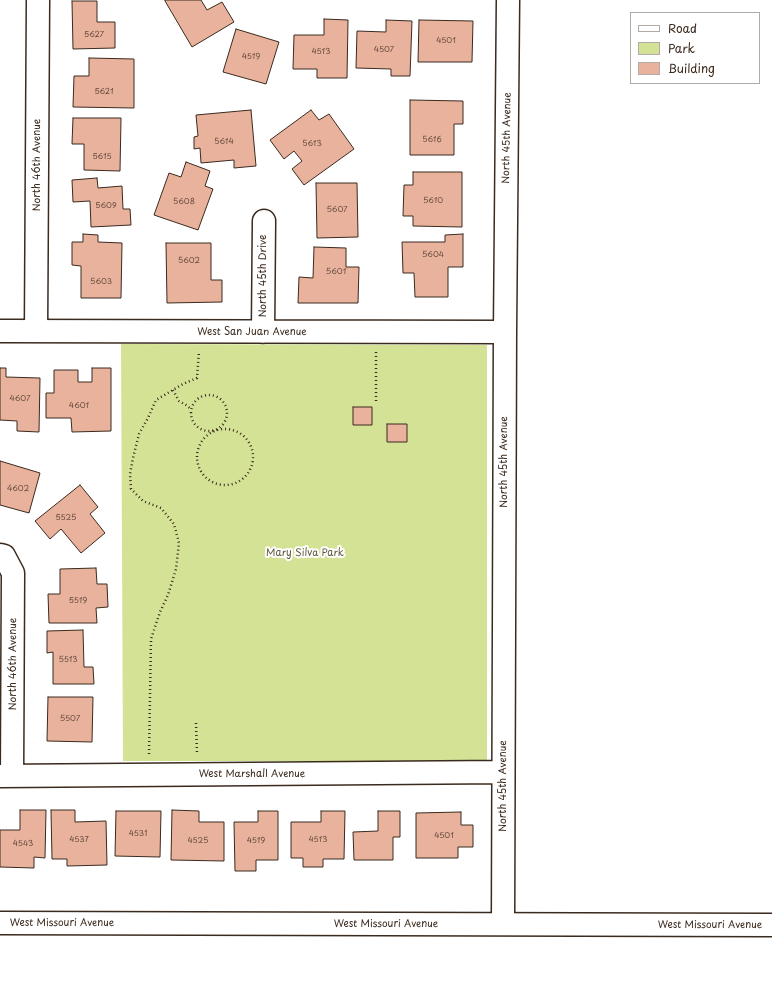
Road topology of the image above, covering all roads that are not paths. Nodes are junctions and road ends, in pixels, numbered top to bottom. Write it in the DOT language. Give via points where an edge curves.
graph roads {
  1 [pos="38,0"];
  2 [pos="508,0"];
  3 [pos="264,221"];
  4 [pos="0,330"];
  5 [pos="36,331"];
  6 [pos="263,332"];
  7 [pos="505,332"];
  8 [pos="2,555"];
  9 [pos="503,772"];
  10 [pos="6,776"];
  11 [pos="0,923"];
  12 [pos="503,924"];
  13 [pos="772,925"];
  1 -- 5 [label="street, North 46th Avenue"];
  2 -- 7 [label="street, North 45th Avenue"];
  3 -- 6 [label="street, North 45th Drive"];
  4 -- 5 [label="street, West San Juan Avenue"];
  5 -- 6 [label="street, West San Juan Avenue"];
  6 -- 7 [label="street, West San Juan Avenue"];
  7 -- 9 [label="street, North 45th Avenue"];
  8 -- 10 [label="street, North 46th Avenue" via="13,573"];
  9 -- 10 [label="street, West Marshall Avenue"];
  9 -- 12 [label="street, North 45th Avenue"];
  11 -- 12 [label="street, West Missouri Avenue"];
  12 -- 13 [label="street, West Missouri Avenue"];
}
